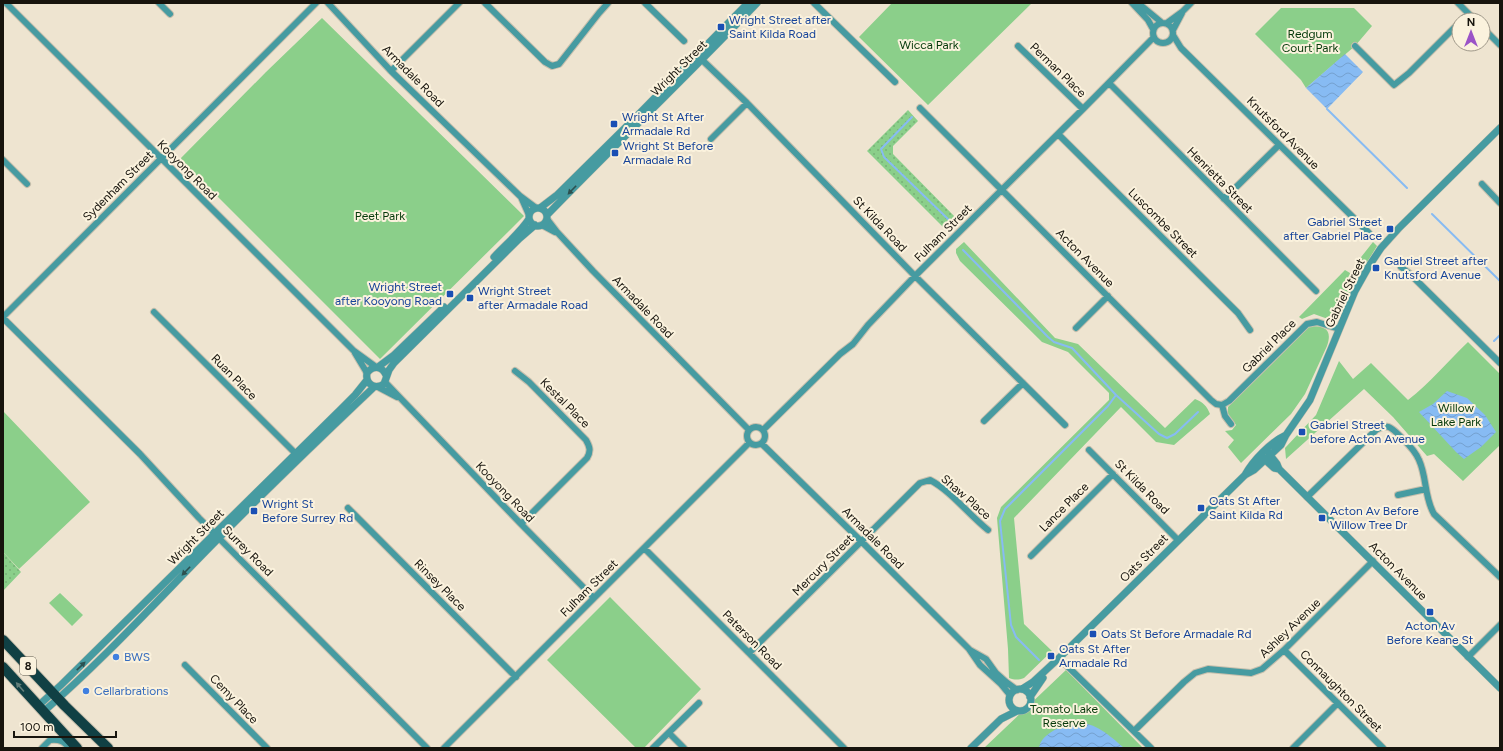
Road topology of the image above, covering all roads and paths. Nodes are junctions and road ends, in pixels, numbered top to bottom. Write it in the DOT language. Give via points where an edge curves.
graph roads {
  1 [pos="6,3"];
  2 [pos="159,3"];
  3 [pos="316,3"];
  4 [pos="328,3"];
  5 [pos="459,3"];
  6 [pos="485,3"];
  7 [pos="608,3"];
  8 [pos="645,3"];
  9 [pos="748,3"];
  10 [pos="757,3"];
  11 [pos="814,3"];
  12 [pos="1132,3"];
  13 [pos="1138,3"];
  14 [pos="1191,3"];
  15 [pos="1458,3"];
  16 [pos="1182,12"];
  17 [pos="1466,12"];
  18 [pos="170,14"];
  19 [pos="1164,23"];
  20 [pos="1153,29"];
  21 [pos="1451,31"];
  22 [pos="1173,33"];
  23 [pos="1491,36"];
  24 [pos="1156,39"];
  25 [pos="684,41"];
  26 [pos="1168,42"];
  27 [pos="1500,45"];
  28 [pos="1018,46"];
  29 [pos="1355,46"];
  30 [pos="1181,48"];
  31 [pos="696,54"];
  32 [pos="703,60"];
  33 [pos="391,71"];
  34 [pos="895,82"];
  35 [pos="1109,83"];
  36 [pos="747,103"];
  37 [pos="920,108"];
  38 [pos="1083,109"];
  39 [pos="1500,128"];
  40 [pos="1058,134"];
  41 [pos="711,139"];
  42 [pos="1279,145"];
  43 [pos="160,159"];
  44 [pos="3,160"];
  45 [pos="27,184"];
  46 [pos="1482,184"];
  47 [pos="1002,190"];
  48 [pos="520,196"];
  49 [pos="1224,199"];
  50 [pos="1500,203"];
  51 [pos="538,208"];
  52 [pos="529,217"];
  53 [pos="547,217"];
  54 [pos="538,225"];
  55 [pos="556,232"];
  56 [pos="1369,233"];
  57 [pos="1401,268"];
  58 [pos="915,276"];
  59 [pos="1316,291"];
  60 [pos="1108,296"];
  61 [pos="154,312"];
  62 [pos="3,317"];
  63 [pos="1076,328"];
  64 [pos="1339,329"];
  65 [pos="1250,330"];
  66 [pos="354,351"];
  67 [pos="1500,363"];
  68 [pos="377,367"];
  69 [pos="515,371"];
  70 [pos="367,376"];
  71 [pos="386,378"];
  72 [pos="1023,383"];
  73 [pos="376,387"];
  74 [pos="402,400"];
  75 [pos="1222,405"];
  76 [pos="984,421"];
  77 [pos="1231,424"];
  78 [pos="1065,425"];
  79 [pos="749,430"];
  80 [pos="763,430"];
  81 [pos="749,443"];
  82 [pos="762,444"];
  83 [pos="1089,450"];
  84 [pos="1266,455"];
  85 [pos="297,456"];
  86 [pos="1113,474"];
  87 [pos="930,480"];
  88 [pos="1426,489"];
  89 [pos="1398,495"];
  90 [pos="1308,497"];
  91 [pos="348,508"];
  92 [pos="521,524"];
  93 [pos="988,530"];
  94 [pos="217,536"];
  95 [pos="1178,540"];
  96 [pos="862,542"];
  97 [pos="644,548"];
  98 [pos="1031,556"];
  99 [pos="1373,561"];
  100 [pos="1500,577"];
  101 [pos="593,598"];
  102 [pos="1500,625"];
  103 [pos="3,640"];
  104 [pos="969,650"];
  105 [pos="1284,650"];
  106 [pos="749,653"];
  107 [pos="1468,657"];
  108 [pos="1059,658"];
  109 [pos="185,665"];
  110 [pos="3,667"];
  111 [pos="516,677"];
  112 [pos="1500,688"];
  113 [pos="1020,689"];
  114 [pos="1010,695"];
  115 [pos="56,696"];
  116 [pos="1030,697"];
  117 [pos="699,703"];
  118 [pos="1009,703"];
  119 [pos="1338,703"];
  120 [pos="40,709"];
  121 [pos="1017,711"];
  122 [pos="1001,719"];
  123 [pos="1134,731"];
  124 [pos="669,733"];
  125 [pos="42,748"];
  126 [pos="70,748"];
  127 [pos="77,748"];
  128 [pos="108,748"];
  129 [pos="267,748"];
  130 [pos="427,748"];
  131 [pos="444,748"];
  132 [pos="654,748"];
  133 [pos="684,748"];
  134 [pos="844,748"];
  135 [pos="971,748"];
  136 [pos="1151,748"];
  137 [pos="1293,748"];
  138 [pos="1383,748"];
  1 -- 43 [label="street, Kooyong Road"];
  2 -- 18 [label="street"];
  3 -- 43 [label="street, Sydenham Street"];
  4 -- 33 [label="street, Armadale Road"];
  5 -- 33 [label="street"];
  6 -- 7 [label="street" via="552,66 559,64"];
  8 -- 25 [label="street"];
  9 -- 31 [label="street, Wright Street"];
  10 -- 32 [label="street, Wright Street"];
  11 -- 34 [label="street"];
  12 -- 20 [label="street"];
  13 -- 19 [label="street"];
  14 -- 16 [label="street"];
  15 -- 17 [label="street"];
  16 -- 19 [label="street"];
  16 -- 22 [label="street"];
  19 -- 20 [label="street"];
  19 -- 22 [label="street"];
  20 -- 24 [label="street"];
  21 -- 29 [label="street" via="1394,85"];
  22 -- 26 [label="street"];
  22 -- 30 [label="street, Knutsford Avenue"];
  23 -- 27 [label="street"];
  24 -- 26 [label="street"];
  24 -- 35 [label="street, Fulham Street"];
  26 -- 30 [label="street, Knutsford Avenue"];
  28 -- 38 [label="street, Perman Place"];
  30 -- 42 [label="street, Knutsford Avenue"];
  31 -- 32 [label="street, St Kilda Road"];
  31 -- 51 [label="street, Wright Street" via="595,158 557,195"];
  32 -- 36 [label="street, St Kilda Road"];
  32 -- 53 [label="street, Wright Street, one-way"];
  33 -- 48 [label="street, Armadale Road"];
  35 -- 38 [label="street, Fulham Street"];
  35 -- 49 [label="street, Henrietta Street"];
  36 -- 41 [label="street"];
  36 -- 58 [label="street, St Kilda Road"];
  37 -- 47 [label="street, Acton Avenue"];
  38 -- 40 [label="street, Fulham Street"];
  39 -- 64 [label="street, Gabriel Street" via="1381,248 1355,291"];
  40 -- 47 [label="street, Fulham Street"];
  40 -- 65 [label="street, Luscombe Street" via="1238,313"];
  42 -- 49 [label="street"];
  42 -- 56 [label="street, Knutsford Avenue"];
  43 -- 62 [label="street, Sydenham Street"];
  43 -- 66 [label="street, Kooyong Road"];
  44 -- 45 [label="street"];
  46 -- 50 [label="street"];
  47 -- 58 [label="street, Fulham Street"];
  47 -- 60 [label="street, Acton Avenue"];
  48 -- 51 [label="street, Armadale Road"];
  48 -- 52 [label="street, Armadale Road"];
  49 -- 59 [label="street, Henrietta Street"];
  51 -- 52 [label="street" via="532,211"];
  51 -- 53 [label="street" via="545,211"];
  52 -- 54 [label="street" via="531,223"];
  52 -- 68 [label="street" via="523,229 492,260 397,352"];
  53 -- 54 [label="street"];
  53 -- 55 [label="street, Armadale Road"];
  54 -- 55 [label="street, Armadale Road"];
  54 -- 71 [label="street" via="520,238 394,363"];
  55 -- 79 [label="street, Armadale Road"];
  57 -- 67 [label="street"];
  58 -- 72 [label="street, St Kilda Road"];
  58 -- 80 [label="street, Fulham Street" via="853,344"];
  60 -- 63 [label="street"];
  60 -- 75 [label="street, Acton Avenue" via="1211,400"];
  61 -- 85 [label="street, Ruan Place"];
  62 -- 94 [label="street, Surrey Road" via="141,455"];
  64 -- 75 [label="street, Gabriel Place" via="1317,322 1307,324"];
  64 -- 84 [label="street, Gabriel Street" via="1310,400 1281,445"];
  66 -- 68 [label="street, Kooyong Road"];
  66 -- 70 [label="street, Kooyong Road"];
  68 -- 70 [label="street" via="370,369"];
  68 -- 71 [label="street" via="384,371"];
  69 -- 92 [label="street, Kestal Place" via="529,382 590,447 587,458"];
  70 -- 73 [label="street" via="369,384"];
  70 -- 85 [label="street, Wright Street" via="350,400"];
  71 -- 73 [label="street"];
  71 -- 74 [label="street, Kooyong Road"];
  72 -- 76 [label="street"];
  72 -- 78 [label="street, St Kilda Road"];
  73 -- 74 [label="street, Kooyong Road"];
  73 -- 85 [label="street, Wright Street"];
  74 -- 92 [label="street, Kooyong Road"];
  75 -- 77 [label="street" via="1224,416"];
  79 -- 80 [label="street" via="753,427"];
  79 -- 81 [label="street"];
  80 -- 82 [label="street" via="765,440"];
  81 -- 82 [label="street"];
  81 -- 97 [label="street, Fulham Street"];
  82 -- 96 [label="street, Armadale Road"];
  83 -- 86 [label="street, St Kilda Road"];
  84 -- 90 [label="street, Acton Avenue" via="1274,468 1279,469"];
  84 -- 95 [label="street, Oats Street" via="1254,470 1245,475"];
  85 -- 94 [label="street, Wright Street"];
  86 -- 95 [label="street, St Kilda Road"];
  86 -- 98 [label="street, Lance Place"];
  87 -- 93 [label="street, Shaw Place" via="939,485"];
  87 -- 96 [label="street, Mercury Street" via="920,483"];
  88 -- 89 [label="street"];
  88 -- 90 [label="street" via="1420,461 1414,450 1388,426 1382,426"];
  88 -- 100 [label="street" via="1434,514"];
  90 -- 99 [label="street, Acton Avenue"];
  91 -- 111 [label="street, Rinsey Place"];
  92 -- 101 [label="street, Kooyong Road"];
  94 -- 115 [label="street, Wright Street" via="120,639"];
  94 -- 130 [label="street, Surrey Road"];
  95 -- 108 [label="street, Oats Street"];
  96 -- 104 [label="street, Armadale Road"];
  96 -- 106 [label="street, Mercury Street"];
  97 -- 101 [label="street, Fulham Street"];
  97 -- 106 [label="street, Paterson Road"];
  99 -- 105 [label="street, Ashley Avenue"];
  99 -- 107 [label="street, Acton Avenue"];
  101 -- 111 [label="street, Fulham Street"];
  102 -- 107 [label="street"];
  103 -- 115 [label="highway, 8"];
  104 -- 113 [label="street, Armadale Road" via="986,659 1006,682"];
  104 -- 114 [label="street, Armadale Road"];
  105 -- 119 [label="street, Connaughton Street"];
  105 -- 123 [label="street, Ashley Avenue" via="1271,663 1251,673 1208,669 1195,673"];
  106 -- 134 [label="street, Paterson Road"];
  107 -- 112 [label="street, Acton Avenue"];
  108 -- 113 [label="street, Oats Street" via="1033,682"];
  108 -- 116 [label="street, Oats Street"];
  108 -- 123 [label="street"];
  109 -- 129 [label="street, Cemy Place"];
  120 -- 110 [label="highway, 8, one-way"];
  111 -- 131 [label="street, Fulham Street"];
  113 -- 114 [label="street"];
  113 -- 116 [label="street" via="1028,692"];
  114 -- 118 [label="street"];
  115 -- 120 [label="street, Wright Street"];
  115 -- 128 [label="highway, 8"];
  116 -- 121 [label="street" via="1029,707"];
  117 -- 124 [label="street"];
  118 -- 121 [label="street"];
  118 -- 122 [label="street"];
  119 -- 137 [label="street"];
  119 -- 138 [label="street, Connaughton Street"];
  120 -- 127 [label="highway, 8"];
  121 -- 122 [label="street"];
  122 -- 135 [label="street"];
  123 -- 136 [label="street"];
  124 -- 132 [label="street"];
  124 -- 133 [label="street"];
  125 -- 126 [label="street" via="50,740 61,740"];
}
